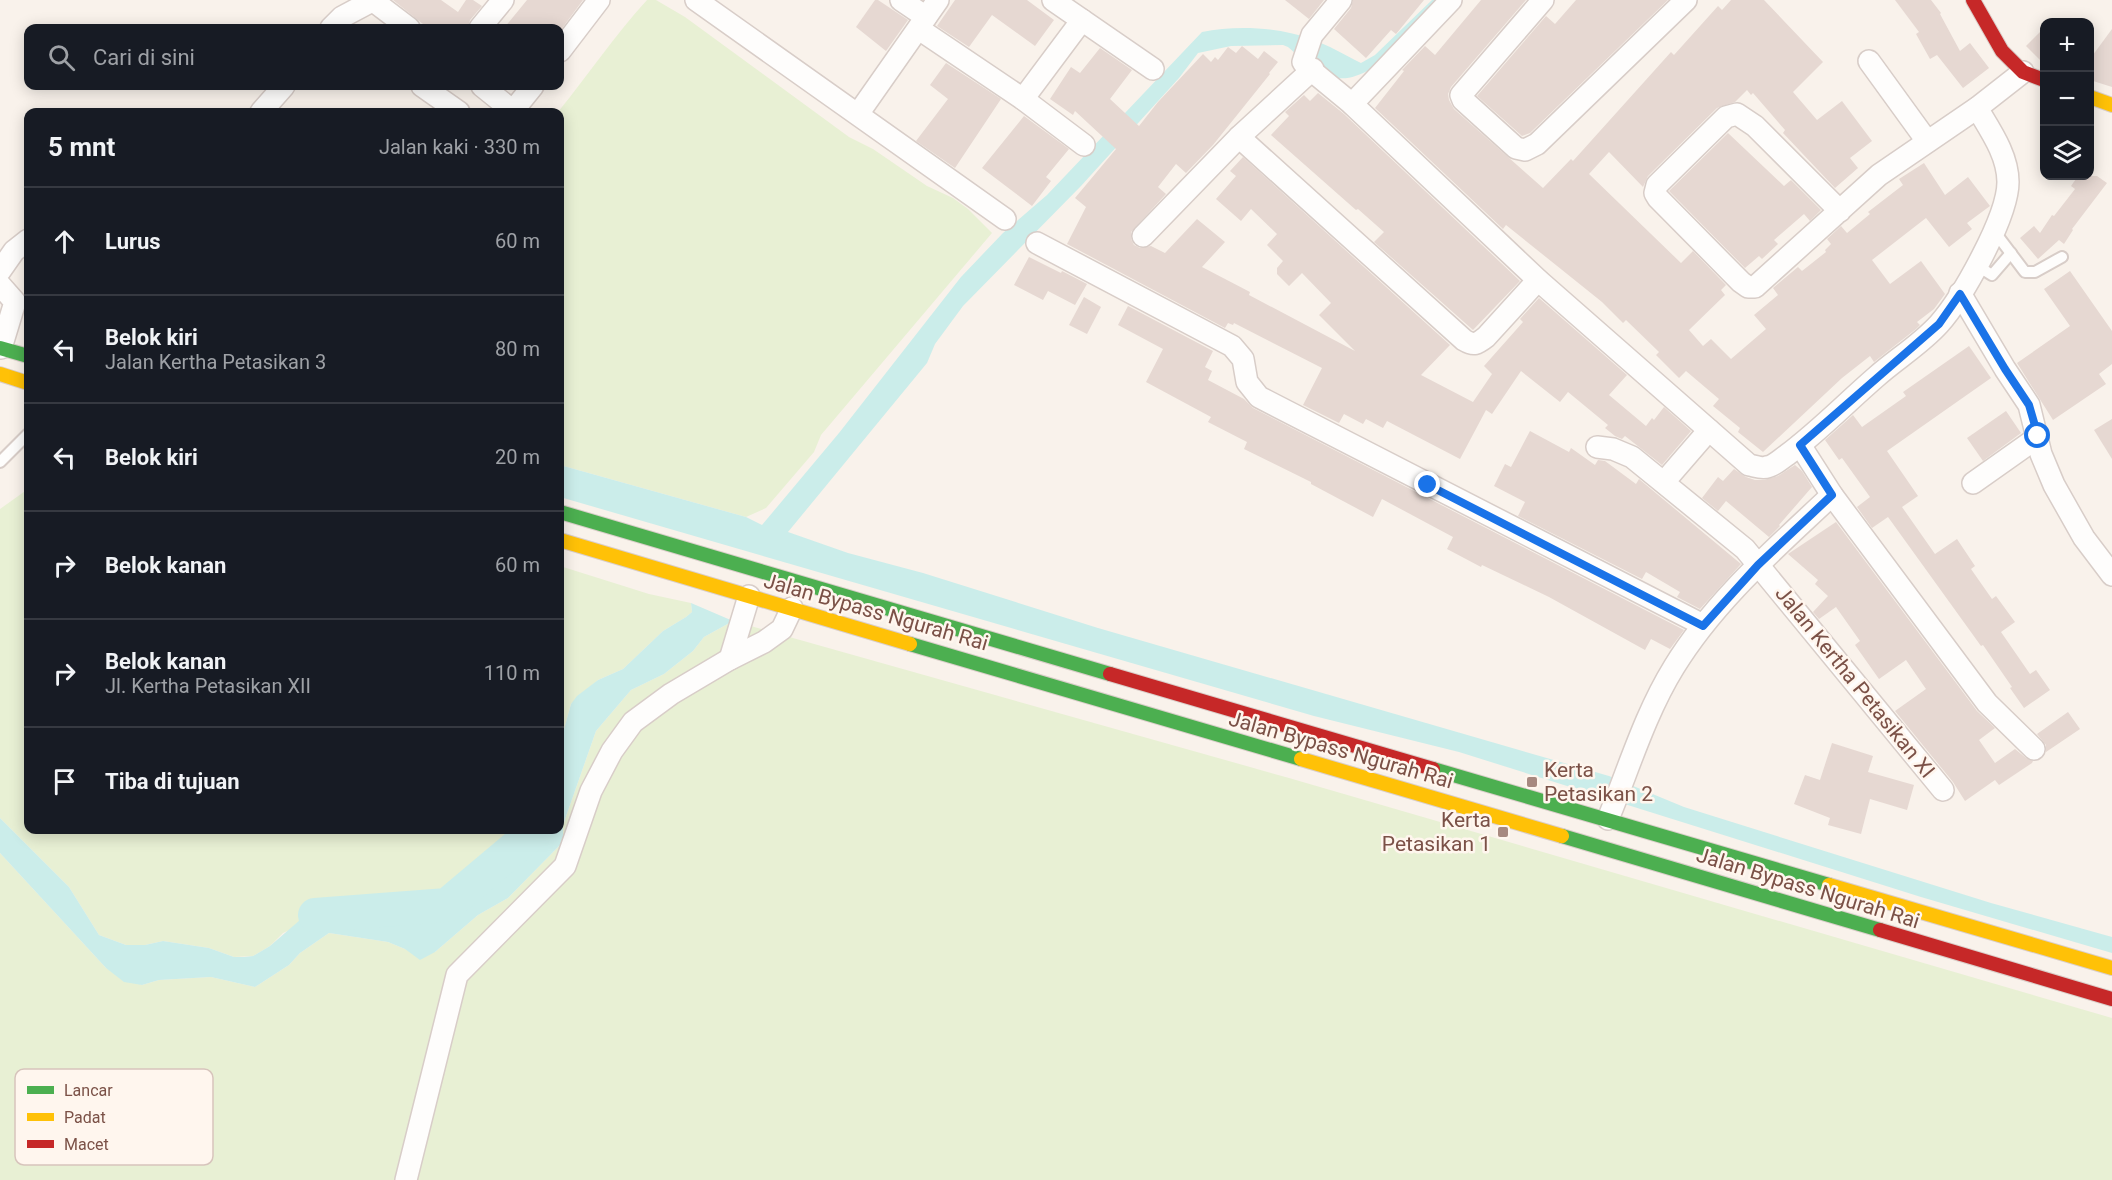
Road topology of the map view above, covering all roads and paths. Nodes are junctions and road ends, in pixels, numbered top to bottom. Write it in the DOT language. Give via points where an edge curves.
graph roads {
  1 [pos="373,0"];
  2 [pos="502,0"];
  3 [pos="599,0"];
  4 [pos="696,0"];
  5 [pos="901,0"];
  6 [pos="938,0"];
  7 [pos="1053,0"];
  8 [pos="1341,0"];
  9 [pos="1451,0"];
  10 [pos="1543,0"];
  11 [pos="1686,0"];
  12 [pos="1973,0"];
  13 [pos="1082,20"];
  14 [pos="922,23"];
  15 [pos="335,24"];
  16 [pos="404,24"];
  17 [pos="483,24"];
  18 [pos="564,46"];
  19 [pos="1869,61"];
  20 [pos="1308,66"];
  21 [pos="1154,69"];
  22 [pos="2023,72"];
  23 [pos="2040,78"];
  24 [pos="280,90"];
  25 [pos="428,90"];
  26 [pos="487,90"];
  27 [pos="529,90"];
  28 [pos="2094,98"];
  29 [pos="1023,99"];
  30 [pos="1352,104"];
  31 [pos="2112,105"];
  32 [pos="265,108"];
  33 [pos="453,108"];
  34 [pos="507,108"];
  35 [pos="515,108"];
  36 [pos="1977,108"];
  37 [pos="858,114"];
  38 [pos="1239,137"];
  39 [pos="1927,141"];
  40 [pos="1084,145"];
  41 [pos="1840,211"];
  42 [pos="1005,219"];
  43 [pos="1994,231"];
  44 [pos="1143,236"];
  45 [pos="24,243"];
  46 [pos="1037,243"];
  47 [pos="2011,253"];
  48 [pos="2062,257"];
  49 [pos="1976,265"];
  50 [pos="0,271"];
  51 [pos="1538,280"];
  52 [pos="0,285"];
  53 [pos="1960,294"];
  54 [pos="18,306"];
  55 [pos="2,344"];
  56 [pos="24,354"];
  57 [pos="0,374"];
  58 [pos="24,382"];
  59 [pos="1709,430"];
  60 [pos="2038,436"];
  61 [pos="24,438"];
  62 [pos="1800,445"];
  63 [pos="1597,447"];
  64 [pos="0,462"];
  65 [pos="1664,482"];
  66 [pos="1973,483"];
  67 [pos="1832,495"];
  68 [pos="564,513"];
  69 [pos="564,541"];
  70 [pos="1758,565"];
  71 [pos="2112,575"];
  72 [pos="745,595"];
  73 [pos="792,608"];
  74 [pos="1703,626"];
  75 [pos="730,659"];
  76 [pos="2034,749"];
  77 [pos="1943,790"];
  78 [pos="1611,812"];
  79 [pos="2112,968"];
  80 [pos="2112,999"];
  81 [pos="406,1180"];
  1 -- 15 [label="street"];
  1 -- 16 [label="street"];
  2 -- 17 [label="street"];
  3 -- 18 [label="street"];
  4 -- 37 [label="street"];
  5 -- 14 [label="street"];
  6 -- 14 [label="street"];
  7 -- 13 [label="street"];
  8 -- 20 [label="street" via="1312,35"];
  9 -- 30 [label="street"];
  10 -- 11 [label="street" via="1461,94 1516,148 1525,150 1537,144"];
  12 -- 22 [label="main road" via="2002,51"];
  13 -- 21 [label="street"];
  13 -- 29 [label="street"];
  14 -- 29 [label="street"];
  14 -- 37 [label="street"];
  19 -- 39 [label="street"];
  20 -- 30 [label="street"];
  20 -- 38 [label="street"];
  22 -- 23 [label="main road"];
  22 -- 36 [label="street"];
  24 -- 32 [label="street"];
  25 -- 33 [label="street"];
  26 -- 34 [label="street"];
  27 -- 35 [label="street"];
  28 -- 31 [label="main road"];
  29 -- 40 [label="street"];
  30 -- 51 [label="street"];
  36 -- 39 [label="street"];
  36 -- 43 [label="street" via="2000,146 2008,182"];
  37 -- 42 [label="street"];
  38 -- 44 [label="street"];
  38 -- 51 [label="street" via="1472,345 1486,338"];
  39 -- 41 [label="street" via="1879,175"];
  41 -- 41 [label="street" via="1755,287 1748,287 1655,193 1657,185 1726,117 1737,114 1755,126"];
  43 -- 47 [label="lane"];
  43 -- 49 [label="street"];
  45 -- 50 [label="street"];
  46 -- 74 [label="street" via="1232,346 1243,358 1246,382 1259,397"];
  47 -- 48 [label="lane" via="2025,272 2035,272"];
  47 -- 49 [label="lane" via="1992,275"];
  49 -- 53 [label="street"];
  51 -- 59 [label="street"];
  52 -- 54 [label="street"];
  53 -- 60 [label="street" via="2029,405"];
  53 -- 62 [label="street" via="1939,324"];
  54 -- 55 [label="street"];
  55 -- 56 [label="main road"];
  57 -- 58 [label="main road"];
  59 -- 62 [label="street" via="1749,465 1767,468"];
  59 -- 65 [label="street"];
  60 -- 66 [label="street"];
  60 -- 71 [label="street" via="2054,485 2084,538"];
  61 -- 64 [label="lane"];
  62 -- 67 [label="street"];
  63 -- 65 [label="street, Jalan Kertha Petasikan XI" via="1632,458"];
  65 -- 70 [label="street, Jalan Kertha Petasikan XI" via="1745,549"];
  67 -- 70 [label="street"];
  67 -- 76 [label="street" via="1987,703"];
  68 -- 78 [label="main road, Jalan Bypass Ngurah Rai"];
  69 -- 72 [label="main road, Jalan Bypass Ngurah Rai"];
  70 -- 74 [label="street"];
  70 -- 77 [label="street, Jalan Kertha Petasikan XI"];
  72 -- 73 [label="main road, Jalan Bypass Ngurah Rai"];
  72 -- 75 [label="street"];
  73 -- 75 [label="street" via="782,629"];
  73 -- 80 [label="main road, Jalan Bypass Ngurah Rai"];
  74 -- 78 [label="street" via="1652,708"];
  75 -- 81 [label="street" via="670,694 633,722 591,791 565,866 457,975"];
  78 -- 79 [label="main road, Jalan Bypass Ngurah Rai"];
}
